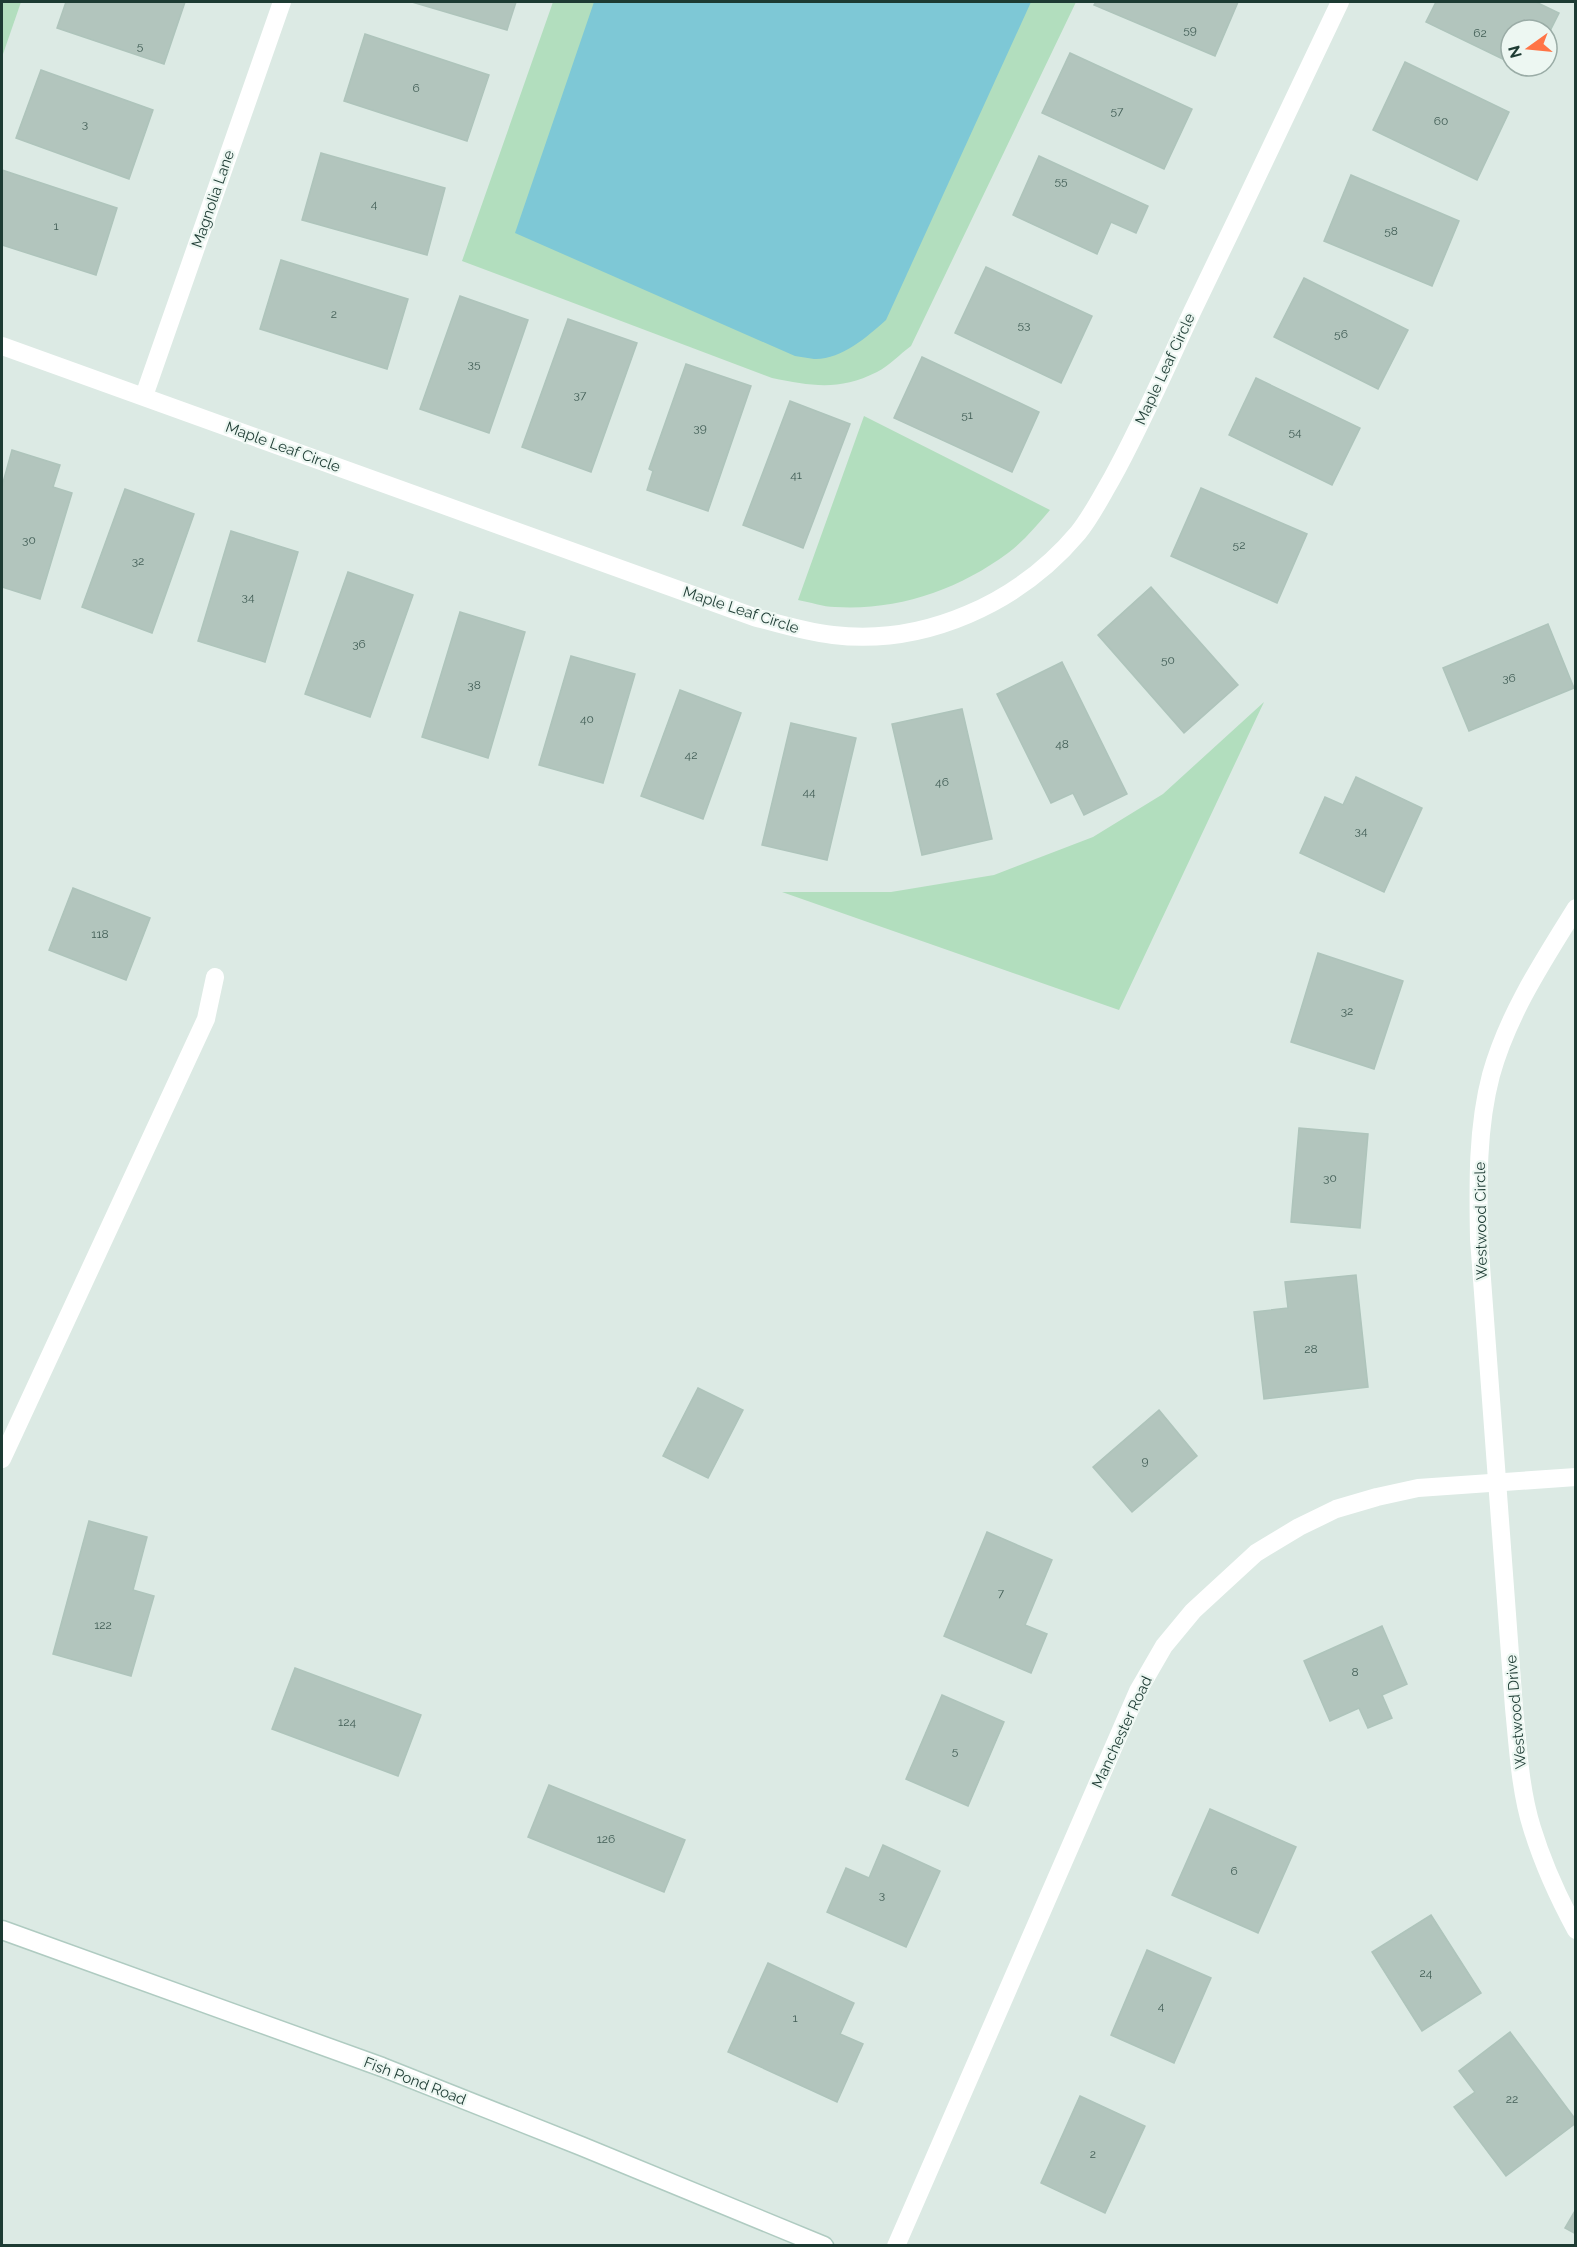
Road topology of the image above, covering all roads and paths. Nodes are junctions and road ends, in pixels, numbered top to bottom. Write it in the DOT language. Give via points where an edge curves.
graph roads {
  1 [pos="282,2"];
  2 [pos="1340,2"];
  3 [pos="2,346"];
  4 [pos="144,396"];
  5 [pos="1575,908"];
  6 [pos="215,977"];
  7 [pos="2,1459"];
  8 [pos="1575,1477"];
  9 [pos="1498,1483"];
  10 [pos="2,1930"];
  11 [pos="1575,1930"];
  12 [pos="824,2246"];
  13 [pos="896,2246"];
  1 -- 4 [label="street, Magnolia Lane"];
  2 -- 4 [label="street, Maple Leaf Circle" via="1124,456 1080,531 1020,585 994,602 940,626 888,636 835,635 754,617"];
  3 -- 4 [label="street, Maple Leaf Circle"];
  5 -- 9 [label="street, Westwood Circle" via="1509,1025 1491,1075 1482,1128 1479,1239"];
  6 -- 7 [label="street" via="206,1019"];
  8 -- 9 [label="street, Manchester Road"];
  9 -- 11 [label="street, Westwood Drive" via="1520,1768 1531,1826 1551,1883"];
  9 -- 13 [label="street, Manchester Road" via="1418,1488 1377,1497 1336,1509 1299,1527 1257,1553 1223,1582 1164,1646 1138,1691"];
  10 -- 12 [label="street, Fish Pond Road" via="382,2067"];
}
